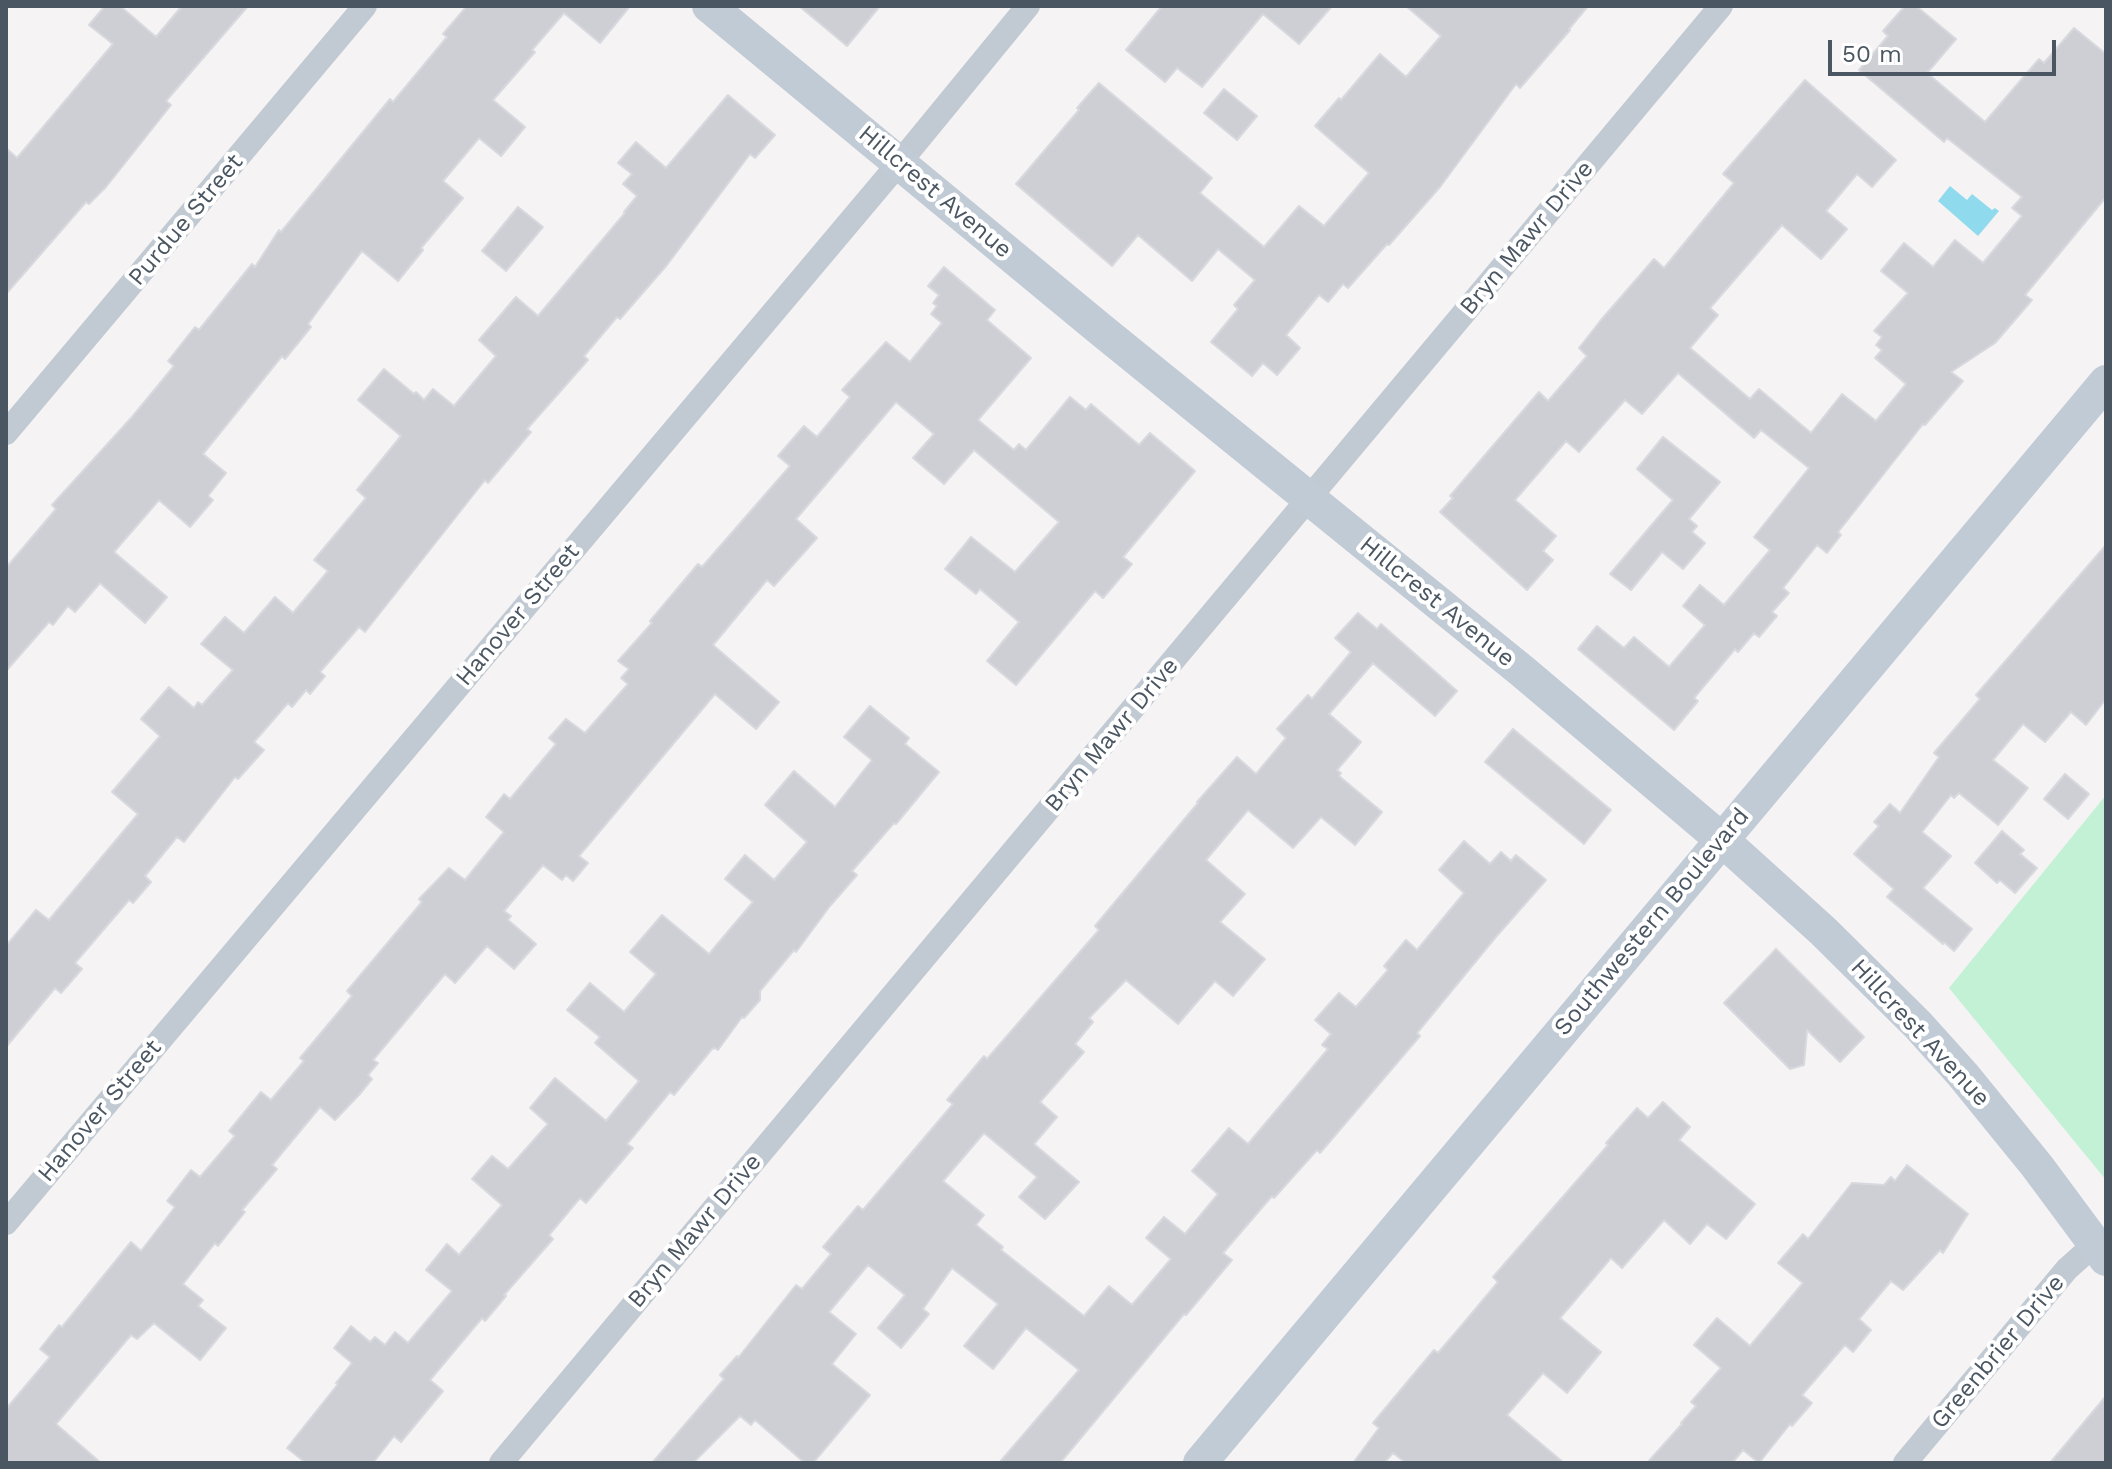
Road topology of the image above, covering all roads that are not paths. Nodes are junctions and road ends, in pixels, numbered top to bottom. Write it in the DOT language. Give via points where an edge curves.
graph roads {
  1 [pos="365,6"];
  2 [pos="709,6"];
  3 [pos="1028,6"];
  4 [pos="1721,6"];
  5 [pos="900,162"];
  6 [pos="2106,382"];
  7 [pos="6,433"];
  8 [pos="1310,498"];
  9 [pos="1721,839"];
  10 [pos="6,1223"];
  11 [pos="2100,1252"];
  12 [pos="501,1463"];
  13 [pos="1200,1463"];
  14 [pos="1905,1463"];
  1 -- 7 [label="street, Purdue Street"];
  2 -- 5 [label="street, Hillcrest Avenue"];
  3 -- 5 [label="street, Hanover Street"];
  4 -- 8 [label="street, Bryn Mawr Drive"];
  5 -- 8 [label="street, Hillcrest Avenue"];
  5 -- 10 [label="street, Hanover Street"];
  6 -- 9 [label="street, Southwestern Boulevard"];
  8 -- 9 [label="street, Hillcrest Avenue"];
  8 -- 12 [label="street, Bryn Mawr Drive"];
  9 -- 11 [label="street, Hillcrest Avenue" via="1918,1025 2037,1166"];
  9 -- 13 [label="street, Southwestern Boulevard"];
  11 -- 14 [label="street, Greenbrier Drive" via="2067,1269"];
}
